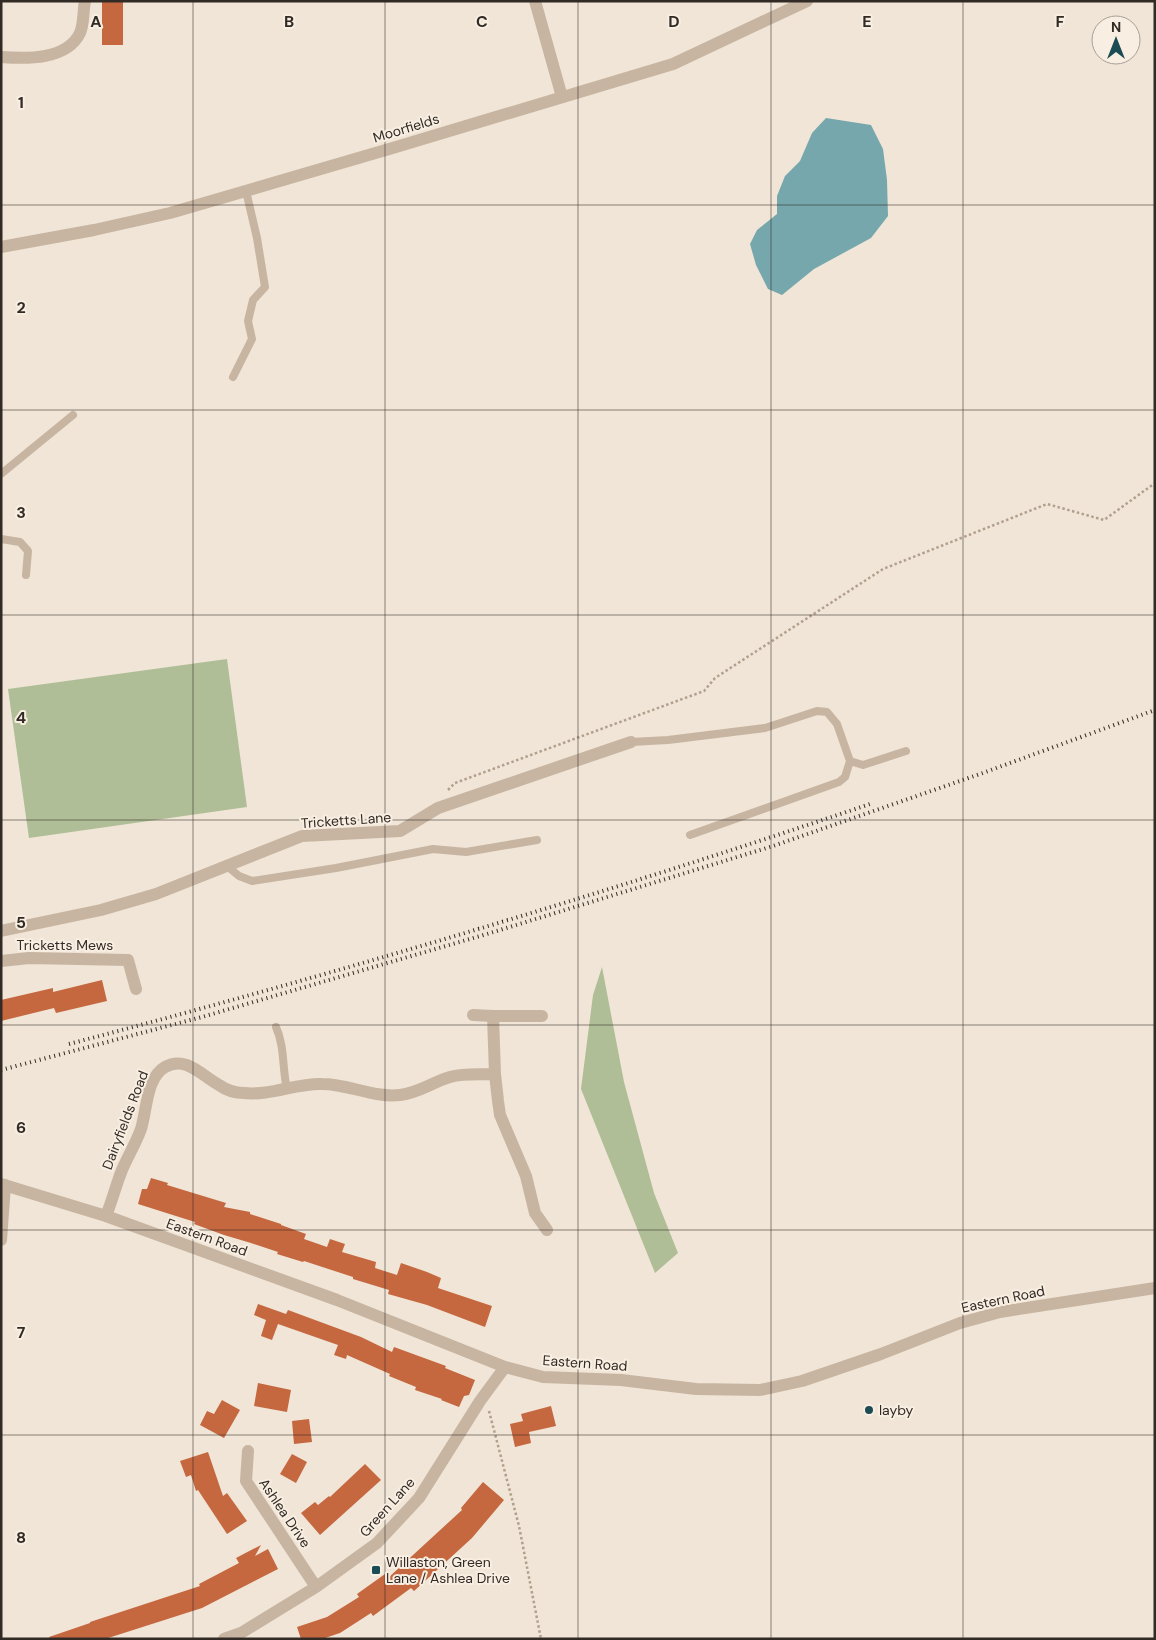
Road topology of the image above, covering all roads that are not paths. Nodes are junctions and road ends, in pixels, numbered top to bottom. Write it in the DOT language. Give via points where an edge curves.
graph roads {
  1 [pos="85,1"];
  2 [pos="536,1"];
  3 [pos="807,1"];
  4 [pos="1,57"];
  5 [pos="562,97"];
  6 [pos="246,191"];
  7 [pos="1,247"];
  8 [pos="233,377"];
  9 [pos="73,415"];
  10 [pos="1,474"];
  11 [pos="1,538"];
  12 [pos="26,575"];
  13 [pos="631,742"];
  14 [pos="906,751"];
  15 [pos="850,761"];
  16 [pos="690,835"];
  17 [pos="537,840"];
  18 [pos="227,866"];
  19 [pos="1,931"];
  20 [pos="1,961"];
  21 [pos="136,989"];
  22 [pos="473,1015"];
  23 [pos="492,1016"];
  24 [pos="542,1016"];
  25 [pos="276,1027"];
  26 [pos="495,1074"];
  27 [pos="287,1089"];
  28 [pos="3,1184"];
  29 [pos="106,1216"];
  30 [pos="548,1230"];
  31 [pos="1,1240"];
  32 [pos="1155,1288"];
  33 [pos="505,1367"];
  34 [pos="248,1451"];
  35 [pos="316,1586"];
  36 [pos="224,1639"];
  1 -- 4 [label="street" via="81,31 73,44 39,58"];
  2 -- 5 [label="street"];
  3 -- 5 [label="street, Moorfields" via="673,64"];
  5 -- 6 [label="street, Moorfields"];
  6 -- 7 [label="street, Moorfields" via="151,217"];
  6 -- 8 [label="lane" via="265,287 253,300 248,321 252,339"];
  9 -- 10 [label="lane"];
  11 -- 12 [label="lane" via="20,542 28,552"];
  13 -- 15 [label="lane" via="765,728 817,711 827,712 837,724"];
  13 -- 18 [label="street, Tricketts Lane" via="438,808 400,831 302,836"];
  14 -- 15 [label="lane" via="863,765"];
  15 -- 16 [label="lane" via="845,777 839,782"];
  17 -- 18 [label="lane" via="466,852 433,849 252,881"];
  18 -- 19 [label="street, Tricketts Lane" via="156,894 102,910"];
  20 -- 21 [label="street, Tricketts Mews" via="29,958 128,960"];
  22 -- 23 [label="street"];
  23 -- 24 [label="street"];
  23 -- 26 [label="street"];
  25 -- 27 [label="lane" via="282,1040"];
  26 -- 27 [label="street, Dairyfields Road" via="452,1076 415,1092 387,1096 324,1084"];
  26 -- 30 [label="street" via="500,1115 526,1176 535,1213"];
  27 -- 29 [label="street, Dairyfields Road" via="242,1093 219,1086 191,1066 182,1063 165,1067 154,1080 142,1127"];
  28 -- 29 [label="street, Eastern Road"];
  28 -- 31 [label="street"];
  29 -- 33 [label="street, Eastern Road" via="337,1300"];
  32 -- 33 [label="street, Eastern Road" via="992,1314 802,1381 760,1390 696,1389 621,1380 543,1377"];
  33 -- 35 [label="street, Green Lane" via="419,1498 377,1543"];
  34 -- 35 [label="street, Ashlea Drive" via="246,1481"];
  35 -- 36 [label="street, Green Lane" via="241,1633"];
}
